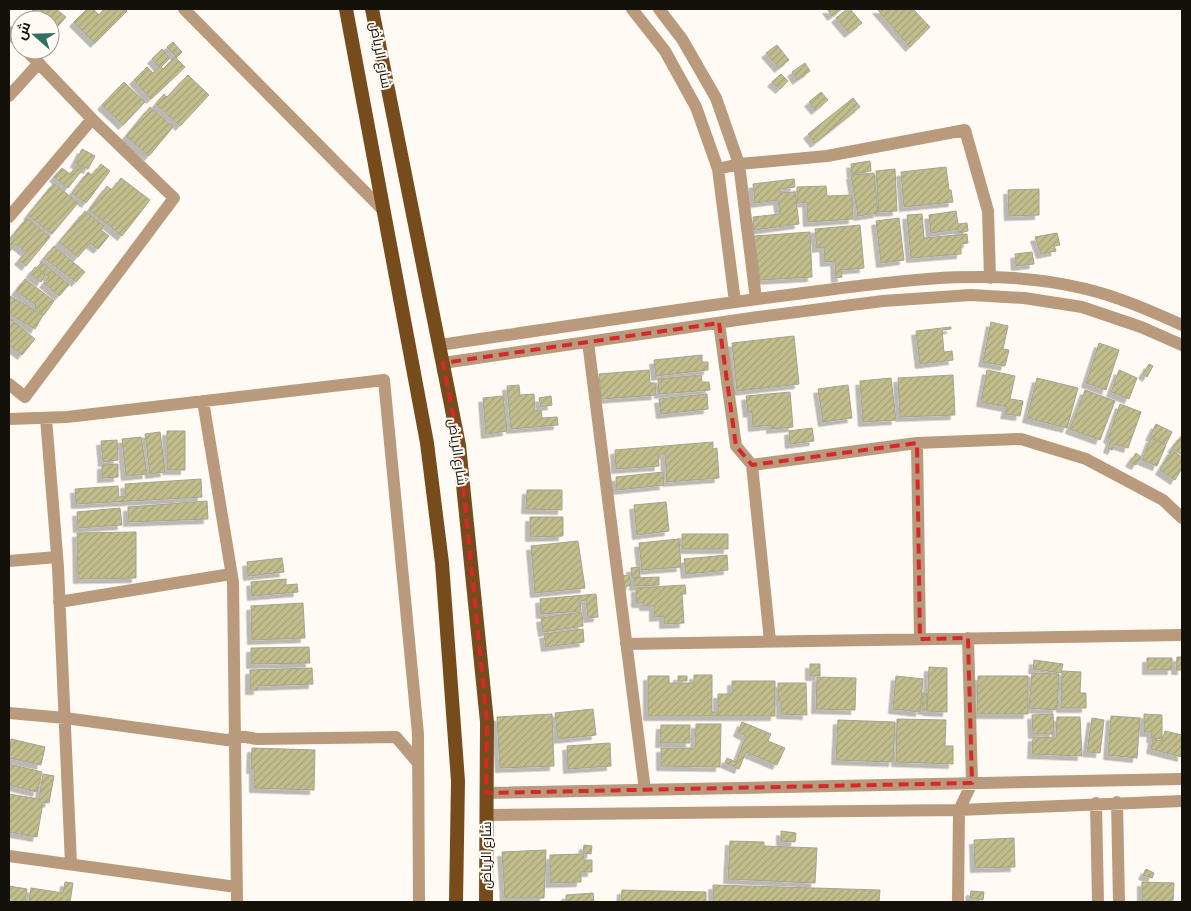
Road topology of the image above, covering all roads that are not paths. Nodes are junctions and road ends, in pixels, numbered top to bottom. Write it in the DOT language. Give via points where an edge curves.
graph roads {
  1 [pos="184,9"];
  2 [pos="346,9"];
  3 [pos="372,9"];
  4 [pos="632,9"];
  5 [pos="659,9"];
  6 [pos="36,60"];
  7 [pos="39,63"];
  8 [pos="9,96"];
  9 [pos="92,119"];
  10 [pos="739,164"];
  11 [pos="718,169"];
  12 [pos="383,210"];
  13 [pos="9,217"];
  14 [pos="990,278"];
  15 [pos="756,299"];
  16 [pos="735,302"];
  17 [pos="719,323"];
  18 [pos="1182,325"];
  19 [pos="588,342"];
  20 [pos="439,345"];
  21 [pos="1182,345"];
  22 [pos="443,363"];
  23 [pos="9,384"];
  24 [pos="203,401"];
  25 [pos="46,418"];
  26 [pos="9,419"];
  27 [pos="917,443"];
  28 [pos="752,465"];
  29 [pos="1182,518"];
  30 [pos="57,557"];
  31 [pos="9,561"];
  32 [pos="231,574"];
  33 [pos="59,602"];
  34 [pos="1182,634"];
  35 [pos="968,638"];
  36 [pos="920,639"];
  37 [pos="770,641"];
  38 [pos="626,644"];
  39 [pos="9,713"];
  40 [pos="65,718"];
  41 [pos="234,738"];
  42 [pos="418,763"];
  43 [pos="1182,779"];
  44 [pos="972,783"];
  45 [pos="645,790"];
  46 [pos="486,793"];
  47 [pos="1182,801"];
  48 [pos="1117,802"];
  49 [pos="1096,803"];
  50 [pos="959,810"];
  51 [pos="486,815"];
  52 [pos="9,856"];
  53 [pos="72,864"];
  54 [pos="236,887"];
  55 [pos="237,902"];
  56 [pos="419,902"];
  57 [pos="456,902"];
  58 [pos="486,902"];
  59 [pos="958,902"];
  60 [pos="1098,902"];
  61 [pos="1119,902"];
  1 -- 12 [label="street"];
  2 -- 12 [label="main road, شارع الرياض"];
  3 -- 20 [label="main road, شارع الرياض"];
  4 -- 11 [label="street" via="665,51 696,107"];
  5 -- 10 [label="street" via="682,39 716,98"];
  6 -- 7 [label="street"];
  7 -- 8 [label="street"];
  7 -- 9 [label="street"];
  9 -- 13 [label="street"];
  9 -- 23 [label="street" via="174,198 25,397"];
  10 -- 11 [label="street"];
  10 -- 14 [label="street" via="827,156 965,130 988,210"];
  10 -- 15 [label="street"];
  11 -- 16 [label="street"];
  12 -- 57 [label="main road, شارع الرياض" via="427,443 442,563 458,781"];
  14 -- 15 [label="street" via="882,283"];
  14 -- 18 [label="street" via="1086,289 1147,309"];
  15 -- 16 [label="street"];
  16 -- 20 [label="street"];
  17 -- 19 [label="street"];
  17 -- 21 [label="street" via="883,302 971,295 1024,298 1082,307 1141,326"];
  17 -- 28 [label="street" via="736,446"];
  19 -- 22 [label="street"];
  19 -- 38 [label="street"];
  20 -- 22 [label="main road, شارع الرياض"];
  22 -- 46 [label="main road, شارع الرياض" via="459,445 487,722"];
  24 -- 25 [label="street"];
  24 -- 32 [label="street"];
  24 -- 42 [label="street" via="384,380 418,734"];
  25 -- 26 [label="street"];
  25 -- 30 [label="street"];
  27 -- 28 [label="street"];
  27 -- 29 [label="street" via="1021,439 1086,458 1163,500"];
  27 -- 36 [label="street"];
  28 -- 37 [label="street"];
  30 -- 31 [label="street"];
  30 -- 33 [label="street"];
  32 -- 33 [label="street"];
  32 -- 41 [label="street"];
  33 -- 40 [label="street"];
  34 -- 35 [label="street"];
  35 -- 36 [label="street"];
  35 -- 44 [label="street"];
  36 -- 37 [label="street"];
  37 -- 38 [label="street"];
  38 -- 45 [label="street"];
  39 -- 40 [label="street"];
  40 -- 41 [label="street"];
  40 -- 53 [label="street"];
  41 -- 42 [label="street" via="396,737"];
  41 -- 54 [label="street"];
  42 -- 56 [label="street"];
  43 -- 44 [label="street"];
  44 -- 45 [label="street"];
  44 -- 50 [label="street"];
  45 -- 46 [label="street"];
  46 -- 51 [label="main road, شارع الرياض"];
  47 -- 48 [label="street"];
  48 -- 49 [label="street"];
  48 -- 61 [label="street"];
  49 -- 50 [label="street"];
  49 -- 60 [label="street"];
  50 -- 51 [label="street"];
  50 -- 59 [label="street"];
  51 -- 58 [label="main road, شارع الرياض"];
  52 -- 53 [label="street"];
  53 -- 54 [label="street"];
  54 -- 55 [label="street"];
}
